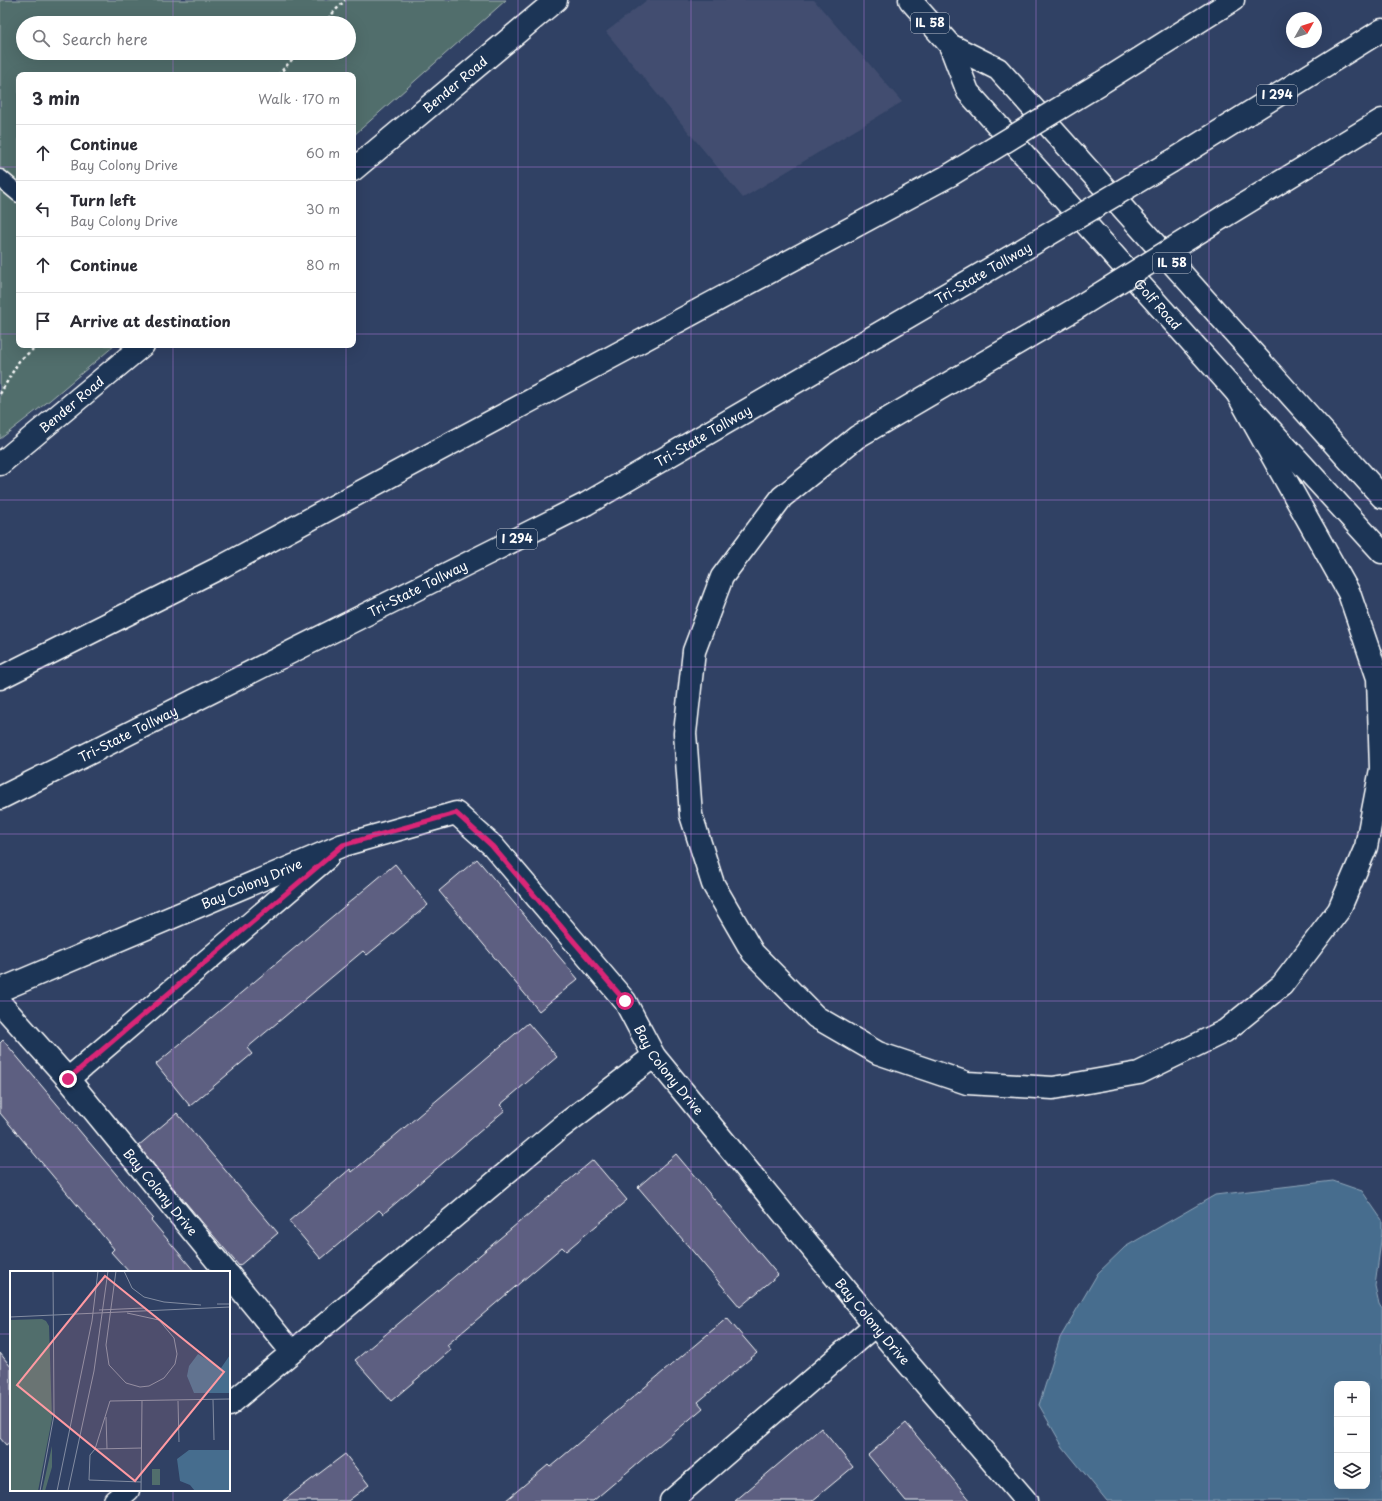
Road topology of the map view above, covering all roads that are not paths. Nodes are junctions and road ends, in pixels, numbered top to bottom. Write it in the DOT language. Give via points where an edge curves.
graph roads {
  1 [pos="556,0"];
  2 [pos="910,0"];
  3 [pos="1233,0"];
  4 [pos="1382,30"];
  5 [pos="950,45"];
  6 [pos="1382,120"];
  7 [pos="356,167"];
  8 [pos="0,178"];
  9 [pos="16,191"];
  10 [pos="139,348"];
  11 [pos="1237,393"];
  12 [pos="0,464"];
  13 [pos="1382,497"];
  14 [pos="1382,552"];
  15 [pos="0,678"];
  16 [pos="0,798"];
  17 [pos="343,845"];
  18 [pos="0,990"];
  19 [pos="0,1003"];
  20 [pos="654,1056"];
  21 [pos="68,1079"];
  22 [pos="225,1271"];
  23 [pos="230,1276"];
  24 [pos="875,1324"];
  25 [pos="292,1352"];
  26 [pos="230,1404"];
  27 [pos="127,1491"];
  28 [pos="115,1501"];
  29 [pos="671,1501"];
  30 [pos="1026,1501"];
  1 -- 7 [label="main road, Bender Road"];
  2 -- 5 [label="main road, Golf Road / IL 58"];
  3 -- 15 [label="main road, bridge" via="950,175 223,566"];
  4 -- 16 [label="main road, Tri-State Tollway / I 294, bridge" via="1172,161 586,504"];
  5 -- 11 [label="main road, Golf Road / IL 58" via="968,92"];
  5 -- 13 [label="main road, Golf Road / IL 58" via="998,69"];
  6 -- 11 [label="main road, bridge" via="1077,308 857,437 782,497 722,577 694,651 685,733 691,815 713,884 753,953 816,1017 878,1053 968,1083 1053,1088 1139,1073 1225,1031 1282,985 1339,910 1366,847 1381,769 1378,678 1349,593"];
  8 -- 9 [label="lane"];
  10 -- 12 [label="main road, Bender Road"];
  11 -- 14 [label="main road, Golf Road / IL 58"];
  17 -- 18 [label="main road, Bay Colony Drive"];
  17 -- 20 [label="main road, Bay Colony Drive" via="456,813 492,846 625,1001"];
  17 -- 21 [label="main road"];
  19 -- 21 [label="main road, Bay Colony Drive"];
  20 -- 24 [label="main road, Bay Colony Drive"];
  20 -- 25 [label="main road" via="560,1128"];
  21 -- 22 [label="main road, Bay Colony Drive"];
  23 -- 25 [label="main road"];
  24 -- 29 [label="main road"];
  24 -- 30 [label="main road, Bay Colony Drive"];
  25 -- 26 [label="main road"];
  27 -- 28 [label="main road"];
}
